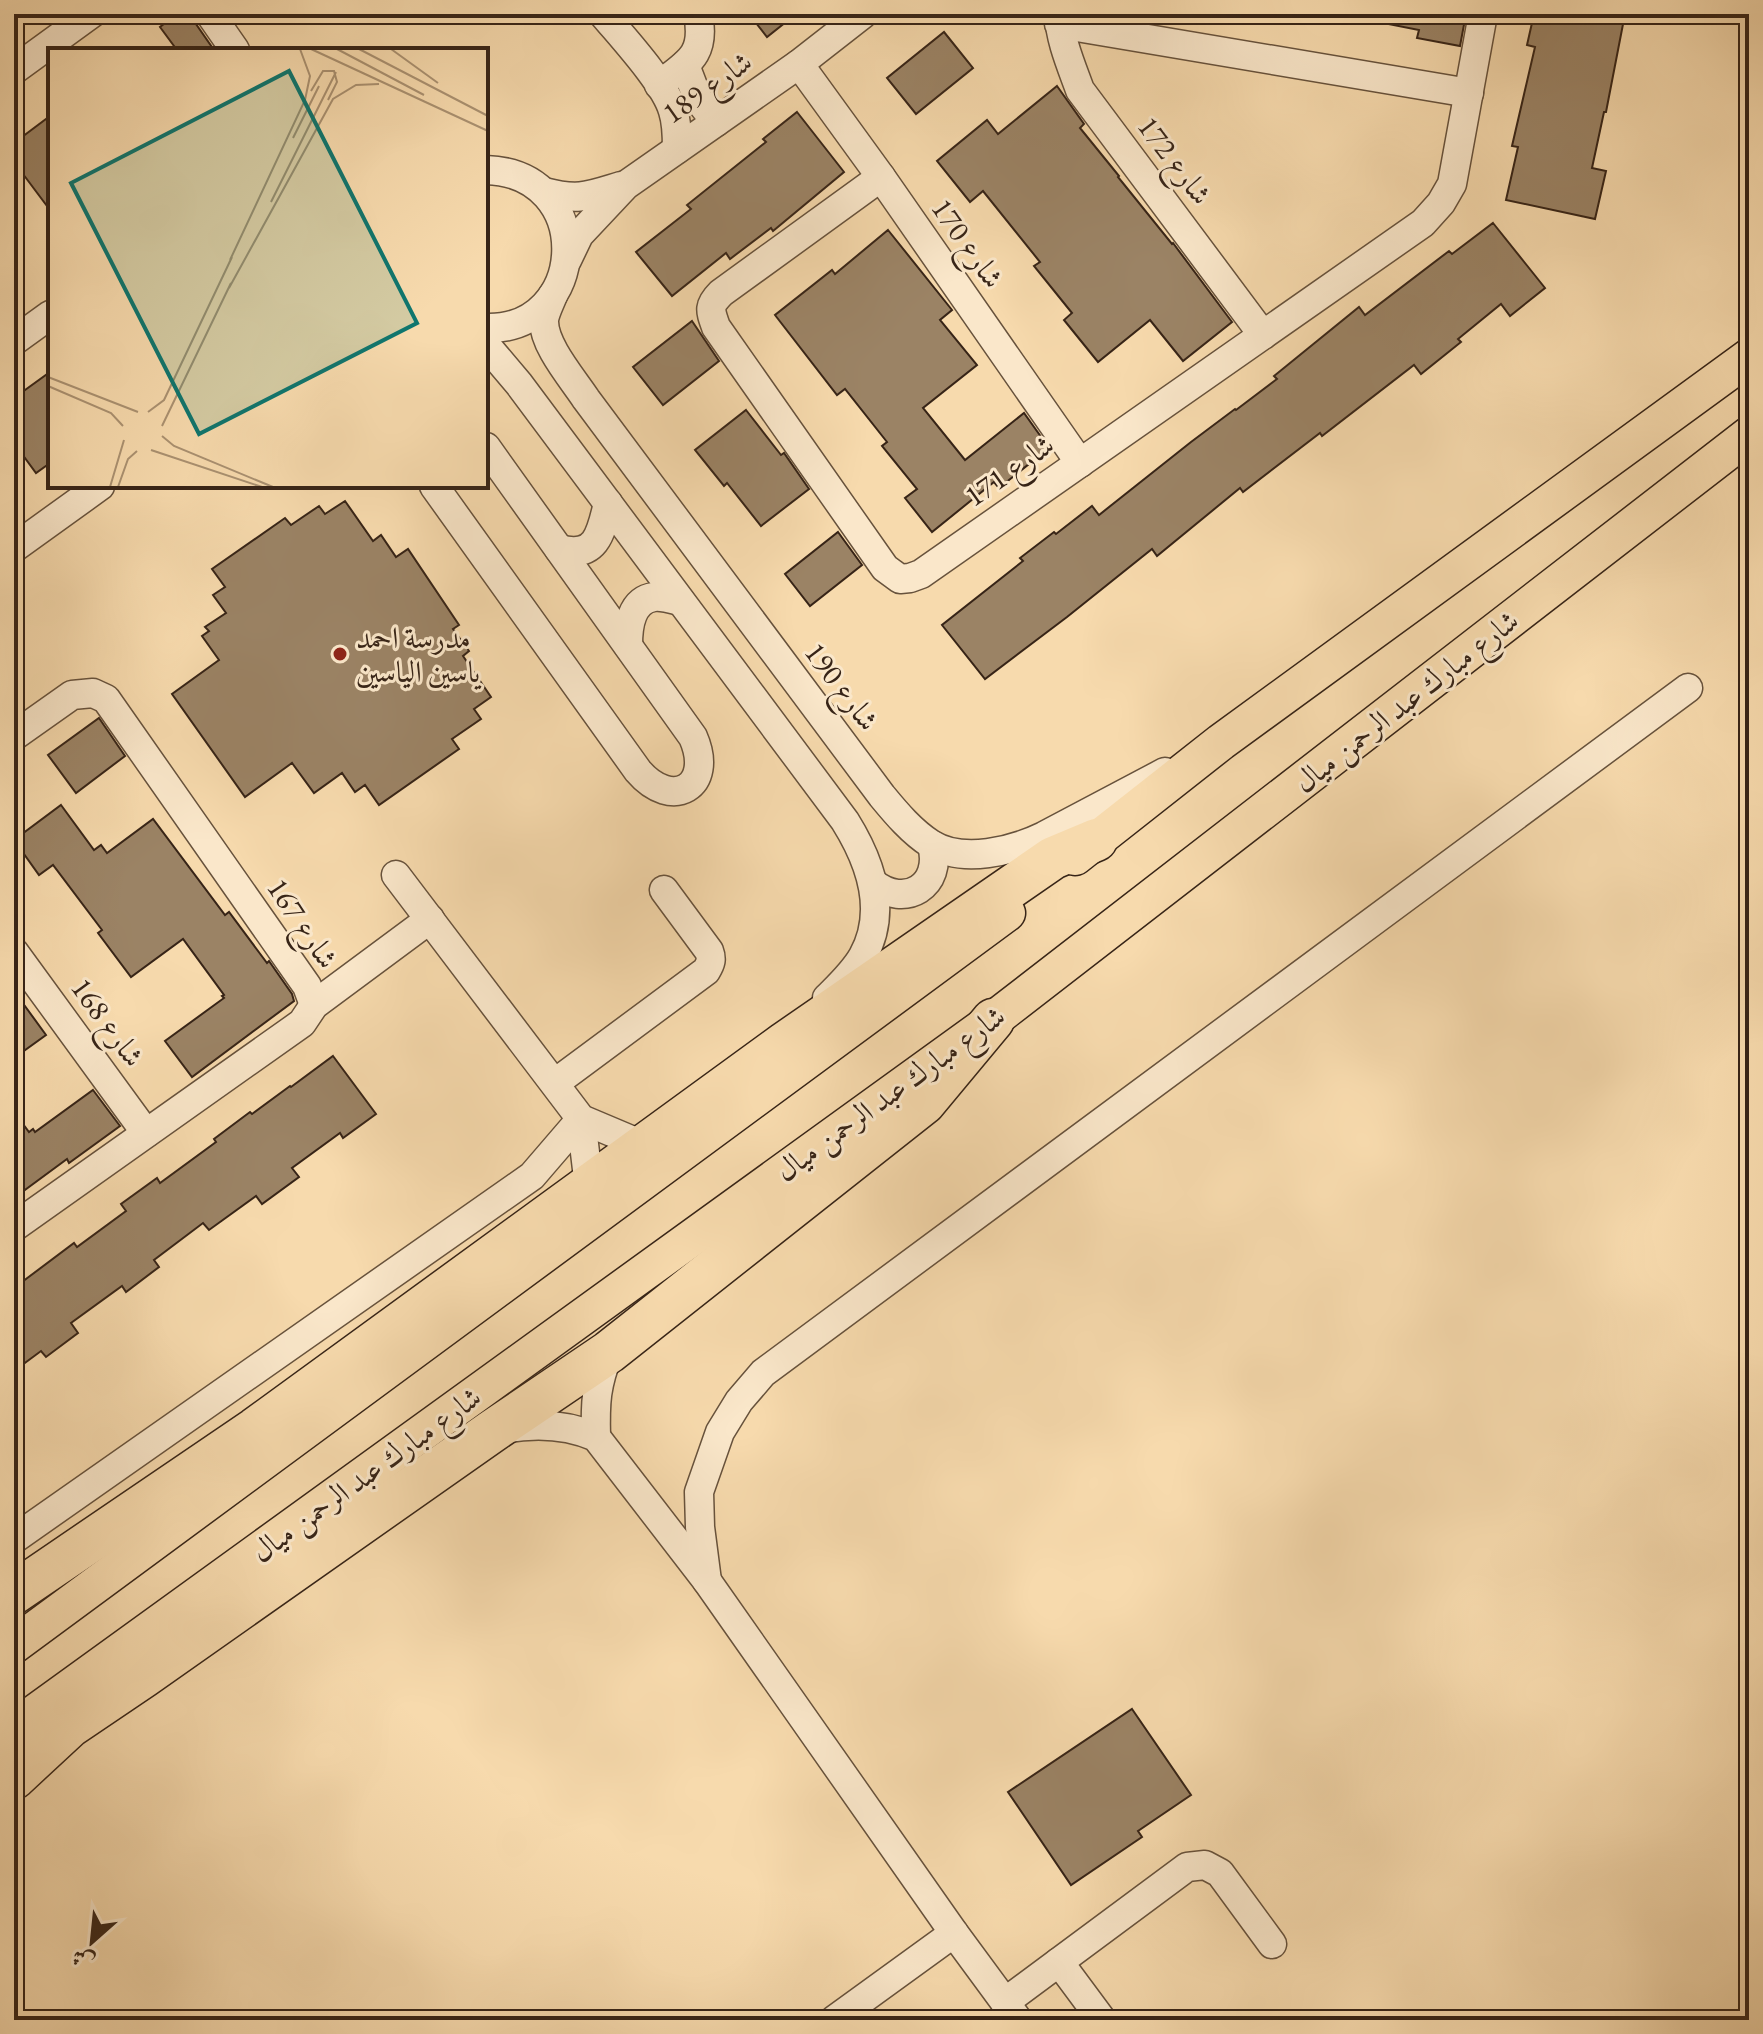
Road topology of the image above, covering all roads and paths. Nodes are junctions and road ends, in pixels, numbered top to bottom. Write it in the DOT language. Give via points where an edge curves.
graph roads {
  1 [pos="91,14"];
  2 [pos="210,14"];
  3 [pos="603,14"];
  4 [pos="698,14"];
  5 [pos="863,14"];
  6 [pos="1483,14"];
  7 [pos="1059,19"];
  8 [pos="234,48"];
  9 [pos="799,64"];
  10 [pos="685,65"];
  11 [pos="14,70"];
  12 [pos="659,85"];
  13 [pos="1469,93"];
  14 [pos="716,122"];
  15 [pos="677,149"];
  16 [pos="488,170"];
  17 [pos="881,177"];
  18 [pos="626,185"];
  19 [pos="544,192"];
  20 [pos="567,260"];
  21 [pos="553,295"];
  22 [pos="48,316"];
  23 [pos="488,328"];
  24 [pos="1263,335"];
  25 [pos="14,341"];
  26 [pos="488,347"];
  27 [pos="1749,357"];
  28 [pos="1749,435"];
  29 [pos="488,450"];
  30 [pos="1080,463"];
  31 [pos="97,488"];
  32 [pos="435,488"];
  33 [pos="608,503"];
  34 [pos="14,548"];
  35 [pos="559,549"];
  36 [pos="680,601"];
  37 [pos="628,645"];
  38 [pos="1688,688"];
  39 [pos="14,736"];
  40 [pos="1221,742"];
  41 [pos="1096,840"];
  42 [pos="932,845"];
  43 [pos="396,875"];
  44 [pos="873,883"];
  45 [pos="664,890"];
  46 [pos="430,919"];
  47 [pos="14,952"];
  48 [pos="314,1005"];
  49 [pos="993,1020"];
  50 [pos="785,1043"];
  51 [pos="555,1083"];
  52 [pos="581,1119"];
  53 [pos="146,1133"];
  54 [pos="645,1146"];
  55 [pos="589,1186"];
  56 [pos="14,1227"];
  57 [pos="609,1352"];
  58 [pos="491,1432"];
  59 [pos="596,1437"];
  60 [pos="14,1539"];
  61 [pos="707,1581"];
  62 [pos="14,1593"];
  63 [pos="14,1645"];
  64 [pos="21,1758"];
  65 [pos="954,1933"];
  66 [pos="1272,1944"];
  67 [pos="1059,1962"];
  68 [pos="1012,2011"];
  69 [pos="834,2020"];
  70 [pos="1102,2020"];
  1 -- 11 [label="street"];
  2 -- 8 [label="street"];
  3 -- 12 [label="street"];
  4 -- 10 [label="street" via="698,49"];
  5 -- 9 [label="street, شارع 189"];
  6 -- 13 [label="street, شارع 171"];
  7 -- 13 [label="street"];
  7 -- 24 [label="street, شارع 172" via="1080,90"];
  9 -- 14 [label="street, شارع 189"];
  9 -- 17 [label="street, شارع 170"];
  10 -- 12 [label="street"];
  10 -- 14 [label="street" via="698,99"];
  12 -- 15 [label="street" via="673,110"];
  13 -- 24 [label="street, شارع 171" via="1452,184 1441,203 1423,223"];
  14 -- 15 [label="street, شارع 189"];
  15 -- 18 [label="street, شارع 189"];
  16 -- 19 [label="street" via="524,178"];
  17 -- 30 [label="street, شارع 170"];
  17 -- 30 [label="street, شارع 171" via="712,302 713,318 725,340 885,568 900,579 921,574"];
  18 -- 19 [label="street, شارع 189" via="584,197"];
  18 -- 20 [label="street, شارع 189" via="579,235"];
  19 -- 20 [label="street" via="566,235"];
  20 -- 21 [label="street, شارع 190"];
  21 -- 23 [label="street" via="536,313 514,324"];
  21 -- 42 [label="street, شارع 190" via="544,319 547,335 579,388 882,796"];
  22 -- 25 [label="street"];
  24 -- 30 [label="street, شارع 171"];
  26 -- 33 [label="street"];
  27 -- 40 [label="main road"];
  28 -- 49 [label="main road, شارع مبارك عبد الرحمن ميال"];
  29 -- 35 [label="street"];
  31 -- 34 [label="street"];
  32 -- 37 [label="street" via="638,771 658,788 681,790 698,775 698,749"];
  33 -- 35 [label="street" via="596,540 574,553"];
  33 -- 36 [label="street"];
  35 -- 37 [label="street"];
  36 -- 37 [label="street" via="652,597 639,604 628,628"];
  36 -- 44 [label="street" via="845,821"];
  38 -- 61 [label="street" via="763,1373 720,1432 699,1492"];
  39 -- 48 [label="street, شارع 167" via="72,695 93,693 106,699 307,986"];
  40 -- 41 [label="main road"];
  40 -- 42 [label="street" via="1027,844 980,854"];
  41 -- 50 [label="highway" via="1053,858"];
  41 -- 63 [label="main road" via="1004,916"];
  42 -- 44 [label="street" via="935,868 914,892 892,894"];
  43 -- 46 [label="street"];
  44 -- 50 [label="street" via="875,920 863,956"];
  45 -- 51 [label="street" via="709,951 710,964"];
  46 -- 48 [label="street"];
  46 -- 51 [label="street"];
  47 -- 53 [label="street, شارع 168"];
  48 -- 53 [label="street, شارع 167" via="302,1023"];
  49 -- 57 [label="highway" via="924,1103"];
  49 -- 64 [label="main road, شارع مبارك عبد الرحمن ميال"];
  50 -- 54 [label="highway"];
  51 -- 52 [label="street"];
  52 -- 54 [label="street"];
  52 -- 55 [label="street"];
  52 -- 60 [label="street" via="532,1176"];
  53 -- 56 [label="street, شارع 167"];
  54 -- 55 [label="highway"];
  55 -- 62 [label="highway" via="255,1429"];
  57 -- 58 [label="highway"];
  57 -- 59 [label="street" via="599,1378"];
  58 -- 59 [label="street" via="522,1425 557,1426"];
  58 -- 64 [label="highway"];
  59 -- 61 [label="street"];
  61 -- 65 [label="street"];
  65 -- 68 [label="street"];
  65 -- 69 [label="street"];
  66 -- 67 [label="street" via="1220,1873 1205,1865 1187,1867"];
  67 -- 68 [label="street"];
  67 -- 70 [label="street"];
}
